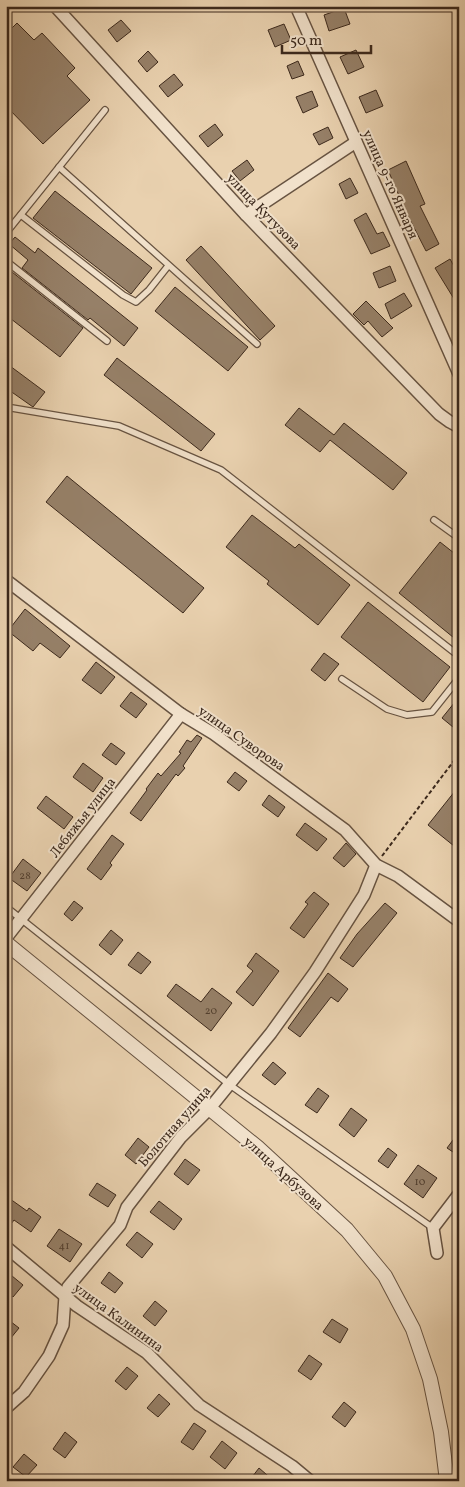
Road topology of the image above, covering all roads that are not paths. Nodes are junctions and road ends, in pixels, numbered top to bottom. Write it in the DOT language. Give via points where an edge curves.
graph roads {
  1 [pos="56,6"];
  2 [pos="296,6"];
  3 [pos="105,110"];
  4 [pos="356,142"];
  5 [pos="59,168"];
  6 [pos="21,215"];
  7 [pos="246,215"];
  8 [pos="6,233"];
  9 [pos="6,261"];
  10 [pos="168,266"];
  11 [pos="106,341"];
  12 [pos="257,344"];
  13 [pos="459,374"];
  14 [pos="6,407"];
  15 [pos="459,427"];
  16 [pos="434,520"];
  17 [pos="459,538"];
  18 [pos="6,580"];
  19 [pos="459,656"];
  20 [pos="459,678"];
  21 [pos="342,679"];
  22 [pos="181,714"];
  23 [pos="376,865"];
  24 [pos="6,907"];
  25 [pos="21,920"];
  26 [pos="459,921"];
  27 [pos="6,938"];
  28 [pos="6,943"];
  29 [pos="230,1085"];
  30 [pos="210,1108"];
  31 [pos="459,1194"];
  32 [pos="433,1228"];
  33 [pos="6,1247"];
  34 [pos="437,1254"];
  35 [pos="65,1296"];
  36 [pos="6,1408"];
  37 [pos="310,1481"];
  38 [pos="447,1481"];
  1 -- 7 [label="street, улица Кутузова"];
  2 -- 4 [label="street, улица 9-го Января"];
  3 -- 5 [label="lane"];
  4 -- 7 [label="street"];
  4 -- 13 [label="street, улица 9-го Января"];
  5 -- 6 [label="lane"];
  5 -- 10 [label="lane"];
  6 -- 8 [label="lane"];
  6 -- 10 [label="lane" via="136,302"];
  7 -- 15 [label="street, улица Кутузова" via="439,414"];
  9 -- 11 [label="lane"];
  10 -- 12 [label="lane"];
  14 -- 19 [label="lane" via="120,426 221,470"];
  16 -- 17 [label="lane"];
  18 -- 22 [label="street, улица Суворова"];
  20 -- 21 [label="lane" via="432,712 407,715 387,709"];
  22 -- 23 [label="street, улица Суворова" via="214,734 345,830"];
  22 -- 25 [label="street, Лебяжья улица"];
  23 -- 26 [label="street, улица Суворова" via="398,876"];
  23 -- 29 [label="street, Болотная улица" via="364,895 315,972"];
  24 -- 25 [label="lane"];
  25 -- 27 [label="street, Лебяжья улица"];
  25 -- 29 [label="lane"];
  28 -- 30 [label="street, улица Арбузова"];
  29 -- 30 [label="street, Болотная улица"];
  29 -- 32 [label="lane"];
  30 -- 35 [label="street, Болотная улица" via="181,1137 146,1181 127,1207 120,1225 68,1287"];
  30 -- 38 [label="street, улица Арбузова" via="347,1230 385,1276 414,1329 430,1379"];
  31 -- 32 [label="street"];
  32 -- 34 [label="street"];
  33 -- 35 [label="street, улица Калинина"];
  35 -- 36 [label="street, Болотная улица" via="63,1324 49,1356 24,1392"];
  35 -- 37 [label="street, улица Калинина" via="147,1353 199,1405"];
}
